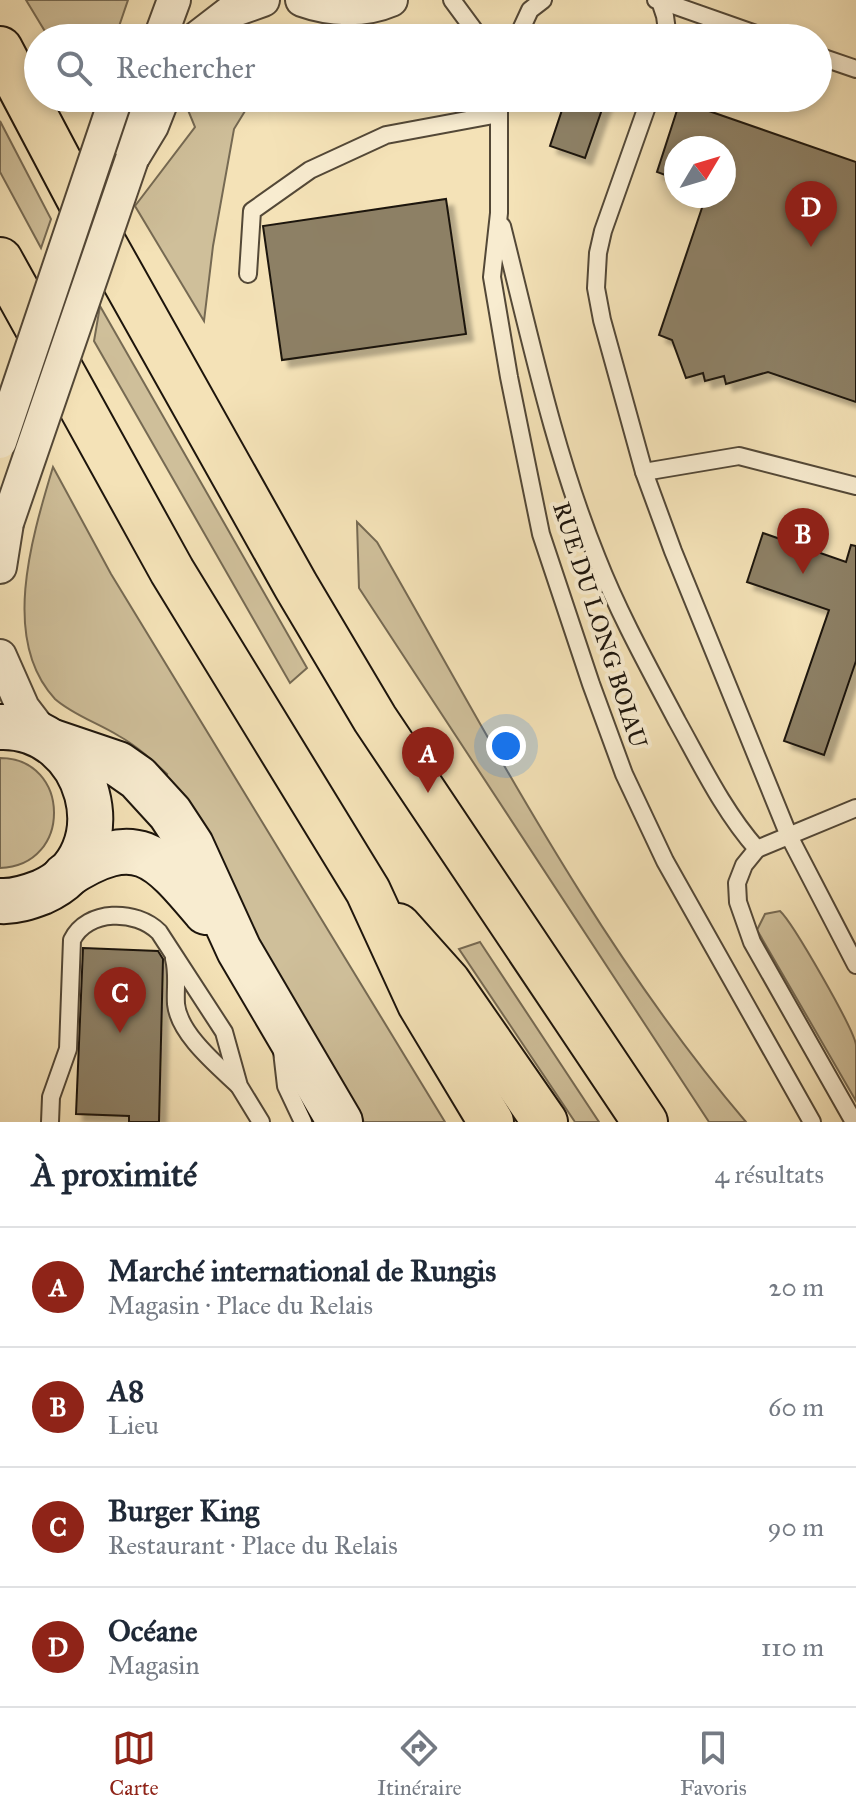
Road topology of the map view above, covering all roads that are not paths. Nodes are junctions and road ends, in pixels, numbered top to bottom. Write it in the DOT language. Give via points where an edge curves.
graph roads {
  1 [pos="150,0"];
  2 [pos="174,0"];
  3 [pos="263,0"];
  4 [pos="302,0"];
  5 [pos="391,0"];
  6 [pos="452,0"];
  7 [pos="543,0"];
  8 [pos="658,0"];
  9 [pos="142,24"];
  10 [pos="165,24"];
  11 [pos="215,24"];
  12 [pos="470,24"];
  13 [pos="524,24"];
  14 [pos="666,24"];
  15 [pos="727,24"];
  16 [pos="0,49"];
  17 [pos="832,61"];
  18 [pos="856,69"];
  19 [pos="24,94"];
  20 [pos="33,112"];
  21 [pos="111,112"];
  22 [pos="132,112"];
  23 [pos="158,112"];
  24 [pos="476,112"];
  25 [pos="499,112"];
  26 [pos="645,112"];
  27 [pos="132,159"];
  28 [pos="499,213"];
  29 [pos="0,260"];
  30 [pos="248,274"];
  31 [pos="0,442"];
  32 [pos="644,472"];
  33 [pos="856,486"];
  34 [pos="4,530"];
  35 [pos="0,567"];
  36 [pos="0,656"];
  37 [pos="0,727"];
  38 [pos="50,740"];
  39 [pos="856,808"];
  40 [pos="789,836"];
  41 [pos="757,849"];
  42 [pos="65,876"];
  43 [pos="368,891"];
  44 [pos="2,902"];
  45 [pos="170,948"];
  46 [pos="239,950"];
  47 [pos="856,965"];
  48 [pos="276,1010"];
  49 [pos="239,1086"];
  50 [pos="50,1122"];
  51 [pos="261,1122"];
  52 [pos="303,1122"];
  53 [pos="340,1122"];
  54 [pos="491,1122"];
  55 [pos="545,1122"];
  56 [pos="645,1122"];
  57 [pos="812,1122"];
  58 [pos="854,1122"];
  1 -- 9 [label="street"];
  2 -- 10 [label="street"];
  3 -- 11 [label="street" via="232,11"];
  4 -- 5 [label="street" via="336,8"];
  6 -- 12 [label="lane"];
  7 -- 13 [label="lane"];
  8 -- 14 [label="lane"];
  8 -- 15 [label="lane"];
  16 -- 19 [label="highway"];
  17 -- 18 [label="lane"];
  20 -- 56 [label="highway" via="375,719"];
  21 -- 31 [label="street, bridge"];
  22 -- 27 [label="street"];
  23 -- 27 [label="street"];
  24 -- 30 [label="lane" via="386,135 310,170 252,211"];
  25 -- 28 [label="lane, RUE DU LONG BOIAU"];
  26 -- 32 [label="lane" via="603,231 596,288"];
  27 -- 34 [label="street, bridge"];
  28 -- 41 [label="lane" via="564,462 597,558 700,763"];
  28 -- 57 [label="lane, RUE DU LONG BOIAU" via="492,277 509,377 541,534 591,684 624,774 665,861"];
  29 -- 43 [label="highway" via="172,571"];
  32 -- 33 [label="lane" via="739,456"];
  32 -- 40 [label="lane"];
  34 -- 35 [label="street"];
  36 -- 38 [label="street" via="23,708"];
  37 -- 38 [label="main road" via="33,731"];
  38 -- 42 [label="main road" via="72,759 85,781 90,806 81,855"];
  38 -- 46 [label="main road" via="118,764 153,792 191,845"];
  39 -- 40 [label="lane"];
  40 -- 41 [label="lane"];
  40 -- 47 [label="lane"];
  41 -- 58 [label="lane" via="737,883 743,921"];
  42 -- 44 [label="main road" via="27,898"];
  42 -- 46 [label="main road" via="96,857 143,853 170,870"];
  43 -- 54 [label="highway" via="420,1004"];
  43 -- 55 [label="highway" via="448,982"];
  45 -- 49 [label="lane" via="224,1032"];
  45 -- 49 [label="lane" via="181,1021 203,1052"];
  45 -- 50 [label="lane" via="150,923 140,919 105,916 76,931 68,1049 51,1097"];
  46 -- 48 [label="main road"];
  48 -- 52 [label="lane" via="286,1086"];
  48 -- 53 [label="main road"];
  49 -- 51 [label="lane"];
}
